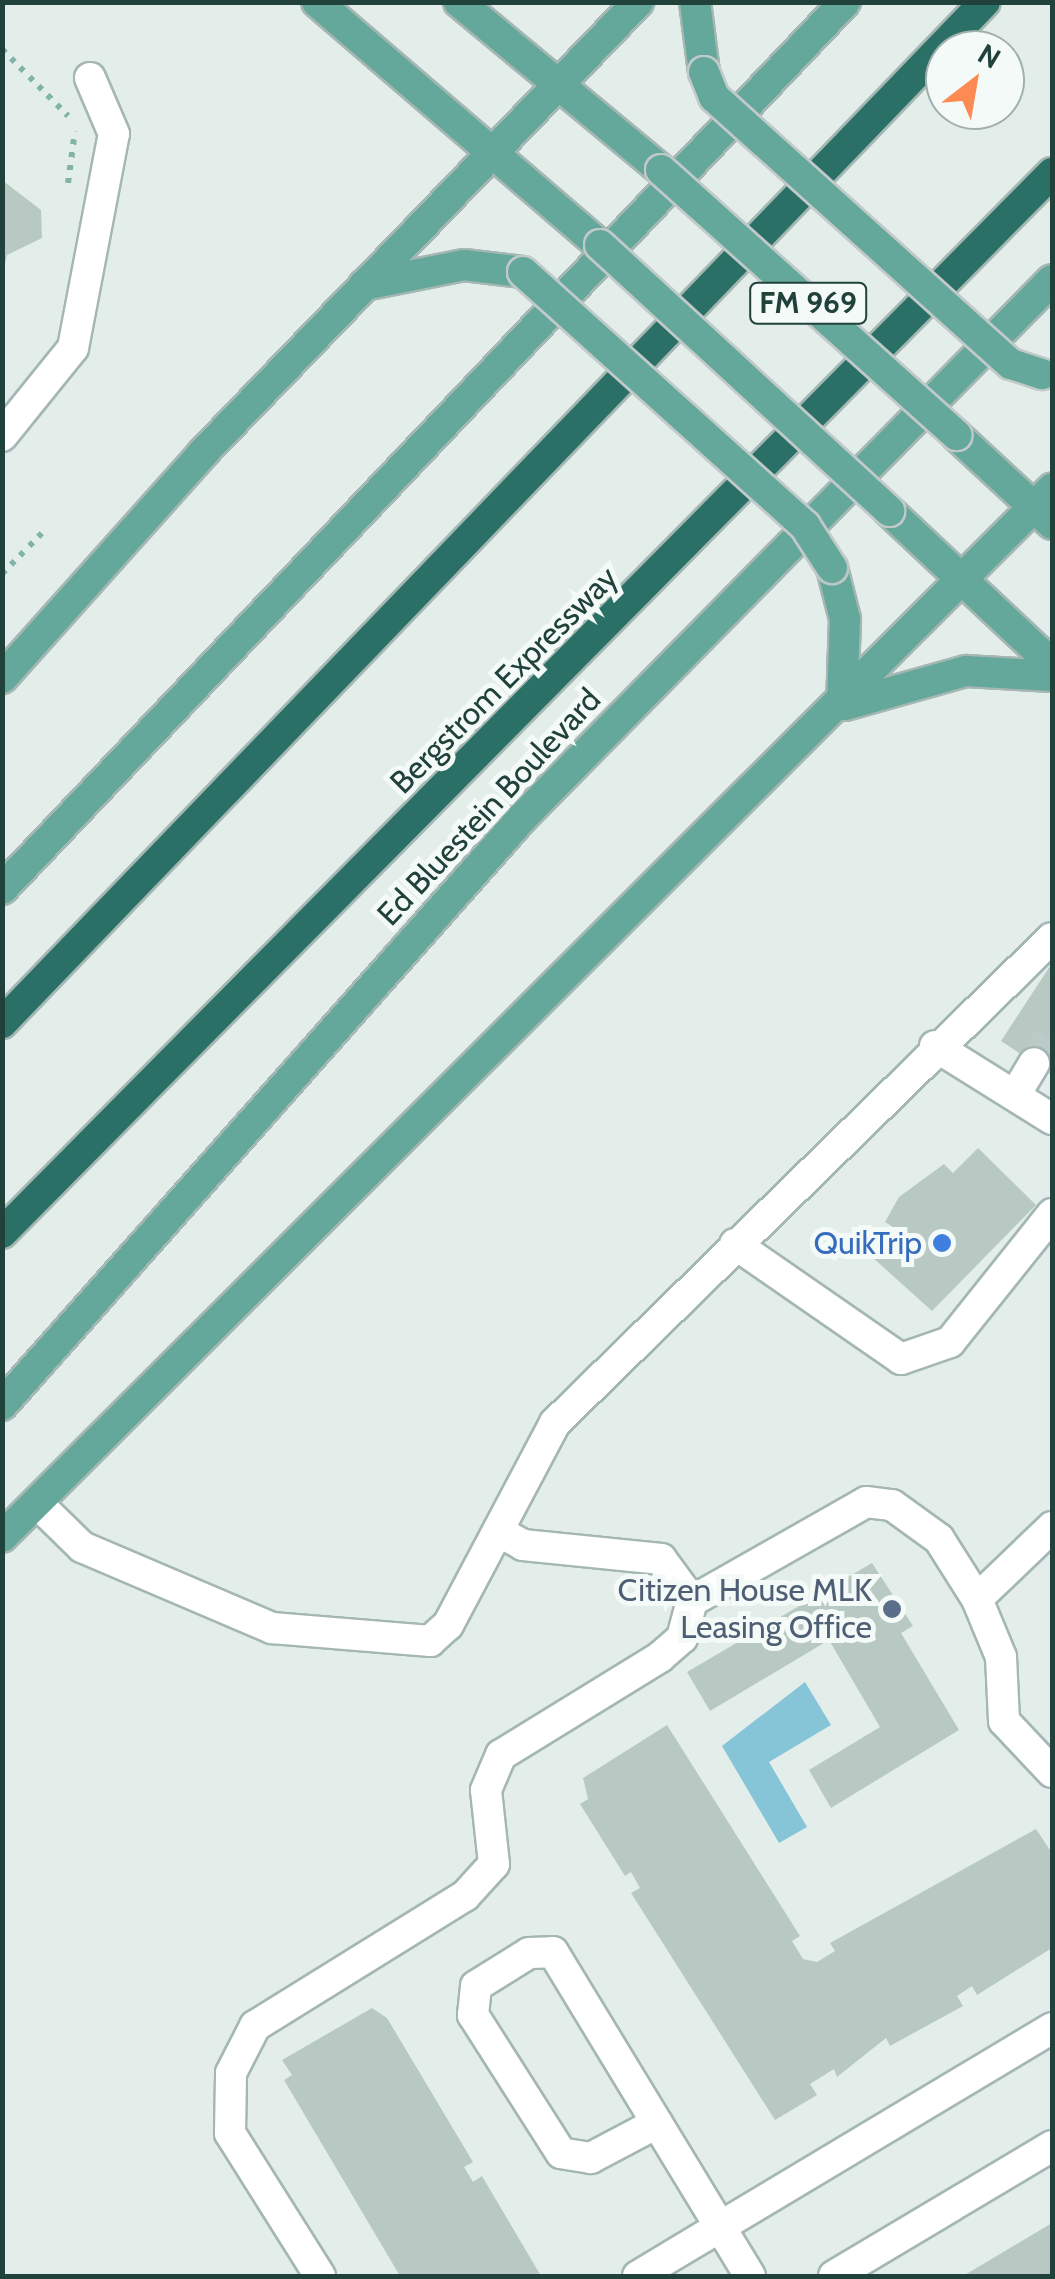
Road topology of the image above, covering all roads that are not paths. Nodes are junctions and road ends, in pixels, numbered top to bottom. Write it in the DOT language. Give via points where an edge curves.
graph roads {
  1 [pos="316,2"];
  2 [pos="459,2"];
  3 [pos="638,2"];
  4 [pos="696,2"];
  5 [pos="845,2"];
  6 [pos="985,2"];
  7 [pos="90,78"];
  8 [pos="560,82"];
  9 [pos="494,152"];
  10 [pos="1052,173"];
  11 [pos="1052,280"];
  12 [pos="364,285"];
  13 [pos="1047,375"];
  14 [pos="2,436"];
  15 [pos="1047,507"];
  16 [pos="965,582"];
  17 [pos="1052,664"];
  18 [pos="1052,676"];
  19 [pos="2,678"];
  20 [pos="842,706"];
  21 [pos="2,890"];
  22 [pos="1052,938"];
  23 [pos="2,1023"];
  24 [pos="935,1046"];
  25 [pos="1034,1063"];
  26 [pos="1014,1095"];
  27 [pos="1052,1119"];
  28 [pos="1052,1214"];
  29 [pos="2,1234"];
  30 [pos="735,1244"];
  31 [pos="2,1405"];
  32 [pos="37,1504"];
  33 [pos="1052,1528"];
  34 [pos="498,1531"];
  35 [pos="2,1537"];
  36 [pos="977,1599"];
  37 [pos="692,1602"];
  38 [pos="1052,1772"];
  39 [pos="1052,2028"];
  40 [pos="657,2123"];
  41 [pos="1052,2146"];
  42 [pos="720,2228"];
  43 [pos="320,2276"];
  44 [pos="638,2276"];
  45 [pos="750,2276"];
  46 [pos="834,2276"];
  1 -- 9 [label="main road, FM 969"];
  2 -- 8 [label="main road, FM 969"];
  3 -- 8 [label="main road"];
  4 -- 13 [label="main road, bridge" via="704,72 714,97 996,351"];
  5 -- 21 [label="main road"];
  6 -- 23 [label="highway"];
  7 -- 14 [label="lane" via="114,134 73,348"];
  8 -- 9 [label="main road"];
  8 -- 15 [label="main road, FM 969, bridge" via="956,436"];
  9 -- 12 [label="main road"];
  9 -- 16 [label="main road, FM 969, bridge"];
  10 -- 29 [label="highway, Bergstrom Expressway"];
  11 -- 31 [label="main road, Ed Bluestein Boulevard" via="522,818"];
  12 -- 19 [label="main road"];
  12 -- 20 [label="main road, bridge" via="464,265 523,272 805,526 832,568 845,619"];
  15 -- 16 [label="main road"];
  16 -- 17 [label="main road, FM 969"];
  16 -- 20 [label="main road"];
  18 -- 20 [label="main road" via="966,671"];
  20 -- 32 [label="main road"];
  22 -- 24 [label="lane"];
  24 -- 26 [label="lane"];
  24 -- 30 [label="lane"];
  25 -- 26 [label="lane"];
  26 -- 27 [label="lane"];
  28 -- 30 [label="lane" via="950,1342 900,1359"];
  30 -- 34 [label="lane" via="556,1423"];
  32 -- 34 [label="lane" via="82,1547 272,1628 410,1643 430,1641 448,1624"];
  32 -- 35 [label="main road"];
  33 -- 36 [label="lane"];
  34 -- 37 [label="lane" via="523,1545 660,1560"];
  36 -- 37 [label="lane" via="939,1539 892,1506 866,1502"];
  36 -- 38 [label="lane" via="1001,1657 1004,1721"];
  37 -- 43 [label="lane" via="682,1638 660,1657 500,1756 486,1790 494,1864 465,1896 256,2026 231,2073 230,2133"];
  39 -- 42 [label="lane"];
  40 -- 40 [label="lane" via="591,2158 561,2152 473,2015 476,1986 529,1953 554,1952"];
  40 -- 42 [label="lane"];
  41 -- 46 [label="lane"];
  42 -- 44 [label="lane"];
  42 -- 45 [label="lane"];
}
